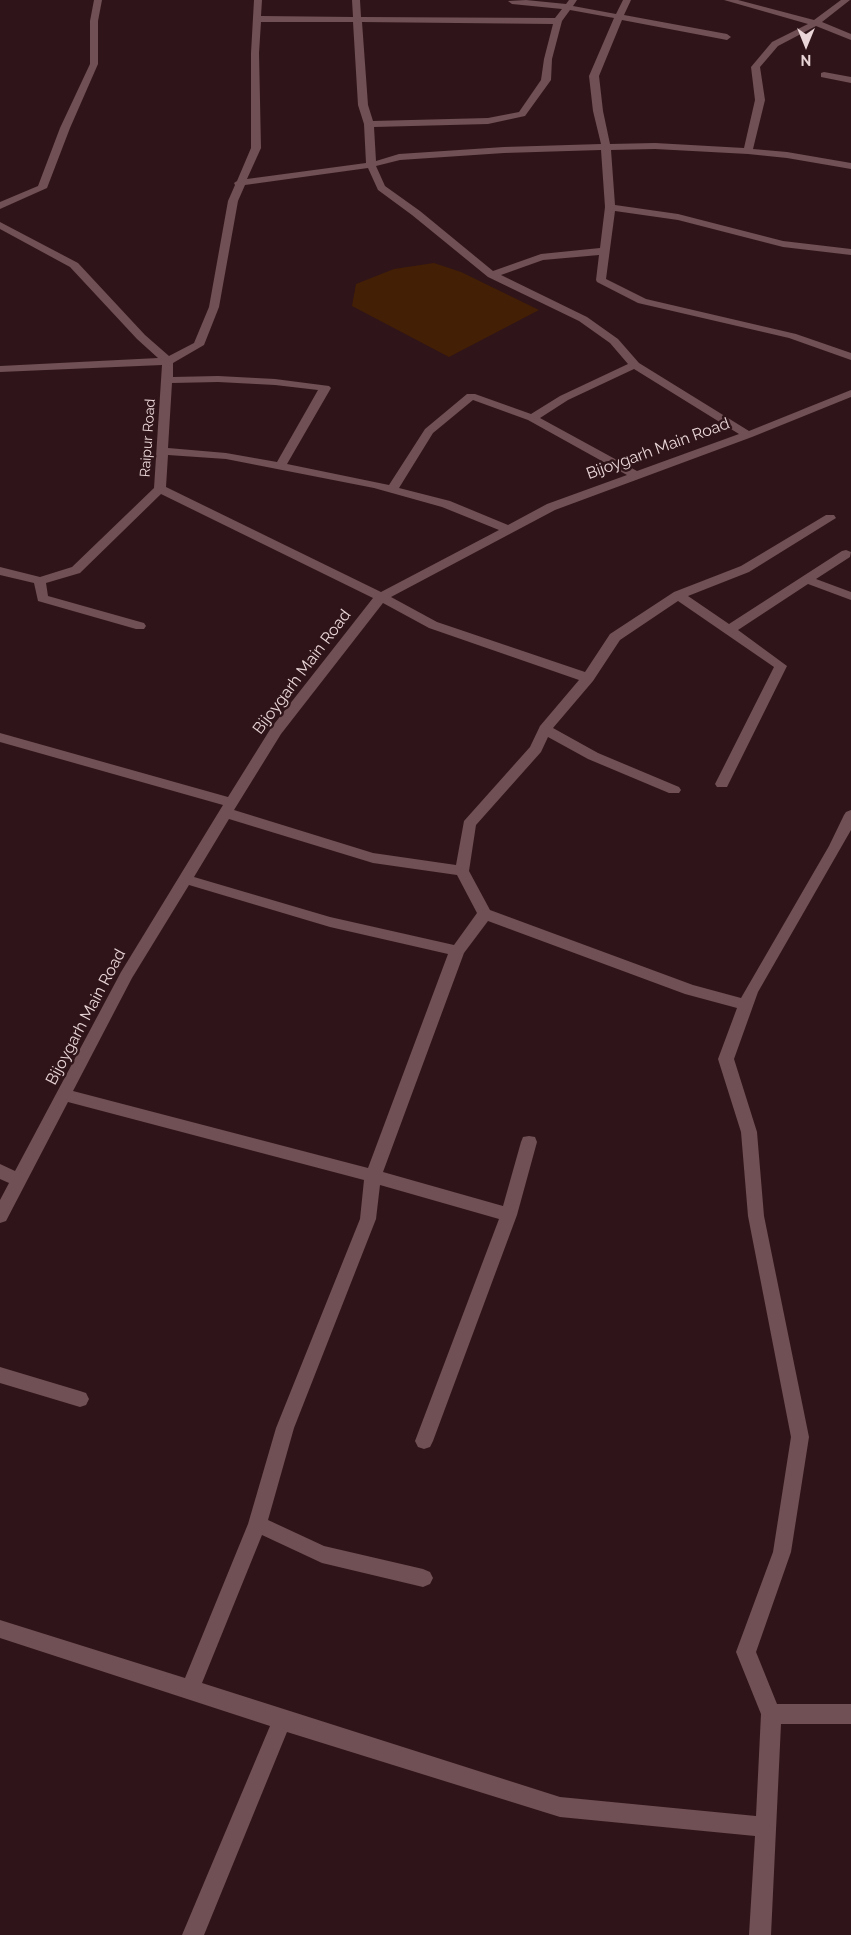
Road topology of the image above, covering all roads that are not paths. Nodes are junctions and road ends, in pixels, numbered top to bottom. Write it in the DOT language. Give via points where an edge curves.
graph roads {
  1 [pos="98,0"];
  2 [pos="258,0"];
  3 [pos="356,0"];
  4 [pos="627,0"];
  5 [pos="728,0"];
  6 [pos="846,0"];
  7 [pos="512,1"];
  8 [pos="570,3"];
  9 [pos="359,18"];
  10 [pos="618,18"];
  11 [pos="257,19"];
  12 [pos="558,20"];
  13 [pos="816,23"];
  14 [pos="727,37"];
  15 [pos="851,37"];
  16 [pos="824,75"];
  17 [pos="851,80"];
  18 [pos="369,124"];
  19 [pos="606,147"];
  20 [pos="748,151"];
  21 [pos="371,165"];
  22 [pos="850,166"];
  23 [pos="239,183"];
  24 [pos="0,206"];
  25 [pos="610,207"];
  26 [pos="0,225"];
  27 [pos="604,250"];
  28 [pos="851,252"];
  29 [pos="492,275"];
  30 [pos="851,357"];
  31 [pos="168,361"];
  32 [pos="635,365"];
  33 [pos="0,370"];
  34 [pos="166,380"];
  35 [pos="851,393"];
  36 [pos="532,418"];
  37 [pos="748,436"];
  38 [pos="162,451"];
  39 [pos="280,466"];
  40 [pos="635,475"];
  41 [pos="160,489"];
  42 [pos="392,490"];
  43 [pos="830,518"];
  44 [pos="508,529"];
  45 [pos="846,554"];
  46 [pos="0,571"];
  47 [pos="808,580"];
  48 [pos="40,581"];
  49 [pos="678,595"];
  50 [pos="851,596"];
  51 [pos="381,597"];
  52 [pos="140,626"];
  53 [pos="729,630"];
  54 [pos="588,678"];
  55 [pos="544,729"];
  56 [pos="0,737"];
  57 [pos="722,784"];
  58 [pos="674,790"];
  59 [pos="230,808"];
  60 [pos="851,815"];
  61 [pos="462,871"];
  62 [pos="185,879"];
  63 [pos="485,914"];
  64 [pos="457,951"];
  65 [pos="746,1006"];
  66 [pos="64,1095"];
  67 [pos="529,1142"];
  68 [pos="0,1171"];
  69 [pos="373,1176"];
  70 [pos="20,1181"];
  71 [pos="509,1215"];
  72 [pos="0,1216"];
  73 [pos="0,1375"];
  74 [pos="80,1399"];
  75 [pos="424,1441"];
  76 [pos="257,1524"];
  77 [pos="423,1578"];
  78 [pos="0,1629"];
  79 [pos="190,1689"];
  80 [pos="771,1714"];
  81 [pos="851,1714"];
  82 [pos="282,1720"];
  83 [pos="766,1827"];
  84 [pos="193,1935"];
  85 [pos="760,1935"];
  1 -- 24 [label="street" via="94,21 94,64 42,188"];
  2 -- 11 [label="street"];
  3 -- 9 [label="street"];
  4 -- 10 [label="street"];
  5 -- 13 [label="street"];
  6 -- 13 [label="street"];
  7 -- 8 [label="street"];
  8 -- 10 [label="street"];
  8 -- 12 [label="street"];
  9 -- 11 [label="street"];
  9 -- 12 [label="street"];
  9 -- 18 [label="street" via="364,106"];
  10 -- 14 [label="street"];
  10 -- 19 [label="street" via="594,76"];
  11 -- 23 [label="street" via="256,148"];
  12 -- 18 [label="street" via="546,80 522,114 488,121"];
  13 -- 15 [label="street"];
  13 -- 20 [label="street" via="775,44 755,67 760,100"];
  16 -- 17 [label="street"];
  18 -- 21 [label="street"];
  19 -- 20 [label="street"];
  19 -- 21 [label="street" via="399,157"];
  19 -- 25 [label="street"];
  20 -- 22 [label="street"];
  21 -- 23 [label="street"];
  21 -- 29 [label="street" via="381,188"];
  23 -- 31 [label="street" via="214,307 199,345"];
  25 -- 27 [label="street"];
  25 -- 28 [label="street" via="678,217 783,244"];
  26 -- 31 [label="street" via="74,265 141,337"];
  27 -- 29 [label="street" via="541,256"];
  27 -- 30 [label="street" via="601,280 642,301 792,336"];
  29 -- 32 [label="street" via="583,319 614,341"];
  31 -- 33 [label="street"];
  31 -- 34 [label="street, Raipur Road"];
  32 -- 36 [label="street" via="564,398"];
  32 -- 37 [label="street"];
  34 -- 38 [label="street, Raipur Road"];
  34 -- 39 [label="street" via="218,379 325,388"];
  35 -- 37 [label="street, Bijoygarh Main Road"];
  36 -- 40 [label="street"];
  36 -- 42 [label="street" via="471,396 429,431"];
  37 -- 40 [label="street, Bijoygarh Main Road"];
  38 -- 39 [label="street" via="226,456"];
  38 -- 41 [label="street, Raipur Road"];
  39 -- 42 [label="street"];
  40 -- 44 [label="street, Bijoygarh Main Road" via="552,506"];
  41 -- 48 [label="street" via="76,570"];
  41 -- 51 [label="street, Raipur Road"];
  42 -- 44 [label="street" via="446,504"];
  43 -- 49 [label="street" via="744,569"];
  44 -- 51 [label="street, Bijoygarh Main Road"];
  45 -- 47 [label="street"];
  46 -- 48 [label="street"];
  47 -- 50 [label="street"];
  47 -- 53 [label="street"];
  48 -- 52 [label="street" via="42,598"];
  49 -- 53 [label="street"];
  49 -- 54 [label="street" via="615,636"];
  51 -- 54 [label="street, Raipur Road" via="433,625"];
  51 -- 59 [label="street, Bijoygarh Main Road" via="276,731"];
  53 -- 57 [label="street" via="781,666"];
  54 -- 55 [label="street"];
  55 -- 58 [label="street" via="593,756"];
  55 -- 61 [label="street" via="536,749 469,824"];
  56 -- 59 [label="street"];
  59 -- 61 [label="street" via="373,858"];
  59 -- 62 [label="street, Bijoygarh Main Road"];
  60 -- 65 [label="street" via="751,991"];
  61 -- 63 [label="street"];
  62 -- 64 [label="street" via="330,922"];
  62 -- 66 [label="street, Bijoygarh Main Road" via="126,976"];
  63 -- 64 [label="street"];
  63 -- 65 [label="street" via="690,990"];
  64 -- 69 [label="street"];
  65 -- 80 [label="street" via="726,1059 748,1132 756,1216 800,1436 782,1552 746,1652"];
  66 -- 69 [label="street"];
  66 -- 70 [label="street, Bijoygarh Main Road"];
  67 -- 71 [label="street"];
  68 -- 70 [label="street"];
  69 -- 71 [label="street"];
  69 -- 76 [label="street" via="368,1219 285,1428"];
  70 -- 72 [label="street, Bijoygarh Main Road"];
  71 -- 75 [label="street"];
  73 -- 74 [label="street"];
  76 -- 77 [label="street" via="322,1554"];
  76 -- 79 [label="street"];
  78 -- 79 [label="street"];
  79 -- 82 [label="street"];
  80 -- 81 [label="street"];
  80 -- 83 [label="street"];
  82 -- 83 [label="street" via="560,1807"];
  82 -- 84 [label="street"];
  83 -- 85 [label="street"];
}
